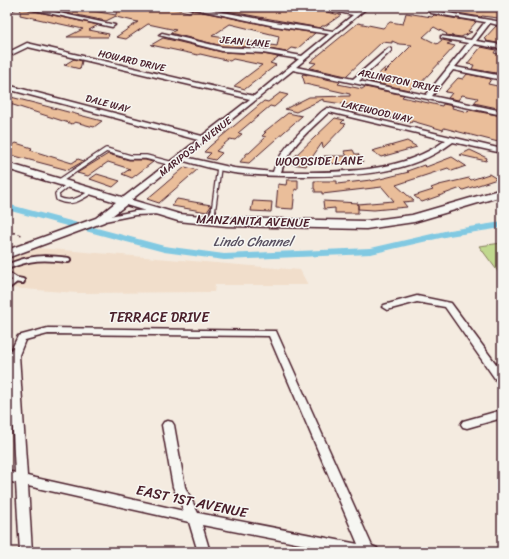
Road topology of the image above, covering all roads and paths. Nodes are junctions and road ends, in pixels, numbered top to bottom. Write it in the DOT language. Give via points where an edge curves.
graph roads {
  1 [pos="14,7"];
  2 [pos="24,7"];
  3 [pos="188,7"];
  4 [pos="319,7"];
  5 [pos="365,7"];
  6 [pos="7,10"];
  7 [pos="431,11"];
  8 [pos="357,14"];
  9 [pos="490,21"];
  10 [pos="502,24"];
  11 [pos="112,26"];
  12 [pos="335,33"];
  13 [pos="162,36"];
  14 [pos="443,37"];
  15 [pos="472,42"];
  16 [pos="502,47"];
  17 [pos="389,50"];
  18 [pos="7,55"];
  19 [pos="304,58"];
  20 [pos="292,68"];
  21 [pos="452,68"];
  22 [pos="502,78"];
  23 [pos="355,81"];
  24 [pos="7,87"];
  25 [pos="428,97"];
  26 [pos="255,98"];
  27 [pos="502,113"];
  28 [pos="204,139"];
  29 [pos="452,139"];
  30 [pos="502,151"];
  31 [pos="181,158"];
  32 [pos="173,164"];
  33 [pos="7,166"];
  34 [pos="219,168"];
  35 [pos="276,174"];
  36 [pos="63,183"];
  37 [pos="91,192"];
  38 [pos="502,192"];
  39 [pos="123,202"];
  40 [pos="158,212"];
  41 [pos="100,220"];
  42 [pos="212,221"];
  43 [pos="7,231"];
  44 [pos="22,235"];
  45 [pos="7,254"];
  46 [pos="68,260"];
  47 [pos="7,268"];
  48 [pos="7,274"];
  49 [pos="16,280"];
  50 [pos="22,281"];
  51 [pos="7,287"];
  52 [pos="387,307"];
  53 [pos="502,380"];
  54 [pos="502,414"];
  55 [pos="467,424"];
  56 [pos="168,426"];
  57 [pos="7,476"];
  58 [pos="22,480"];
  59 [pos="194,518"];
  60 [pos="26,552"];
  61 [pos="204,552"];
  62 [pos="369,552"];
  1 -- 6 [label="street"];
  2 -- 11 [label="street"];
  3 -- 12 [label="street"];
  4 -- 8 [label="street"];
  5 -- 8 [label="street, MARIPOSA AVENUE"];
  7 -- 9 [label="street"];
  8 -- 12 [label="street, MARIPOSA AVENUE"];
  9 -- 10 [label="street"];
  9 -- 15 [label="street"];
  12 -- 19 [label="street, MARIPOSA AVENUE"];
  13 -- 19 [label="street, JEAN LANE" via="222,49 263,51"];
  14 -- 15 [label="street"];
  15 -- 16 [label="street"];
  15 -- 21 [label="street"];
  17 -- 23 [label="street"];
  18 -- 26 [label="street, HOWARD DRIVE" via="27,45"];
  19 -- 20 [label="street, MARIPOSA AVENUE"];
  20 -- 23 [label="street, ARLINGTON DRIVE"];
  20 -- 26 [label="street, MARIPOSA AVENUE"];
  21 -- 22 [label="street"];
  21 -- 25 [label="street"];
  23 -- 25 [label="street, ARLINGTON DRIVE"];
  24 -- 28 [label="street, DALE WAY"];
  25 -- 27 [label="street, ARLINGTON DRIVE"];
  26 -- 28 [label="street, MARIPOSA AVENUE"];
  28 -- 31 [label="street, MARIPOSA AVENUE"];
  29 -- 30 [label="street, LAKEWOOD WAY"];
  29 -- 35 [label="street, WOODSIDE LANE" via="429,155 394,167 341,174"];
  29 -- 35 [label="street, LAKEWOOD WAY" via="328,110 290,147 279,162"];
  31 -- 32 [label="street, MARIPOSA AVENUE"];
  31 -- 34 [label="street, WOODSIDE LANE"];
  32 -- 36 [label="lane" via="106,150"];
  32 -- 39 [label="street, MARIPOSA AVENUE"];
  33 -- 36 [label="street, MANZANITA AVENUE"];
  34 -- 35 [label="street, WOODSIDE LANE"];
  34 -- 42 [label="lane"];
  36 -- 37 [label="street, MANZANITA AVENUE"];
  36 -- 37 [label="lane" via="57,194 61,201 74,202"];
  37 -- 39 [label="street, MANZANITA AVENUE"];
  38 -- 42 [label="street, MANZANITA AVENUE" via="414,218 366,225"];
  39 -- 40 [label="street, MANZANITA AVENUE"];
  39 -- 41 [label="street, MARIPOSA AVENUE"];
  40 -- 41 [label="street" via="135,213"];
  40 -- 42 [label="street, MANZANITA AVENUE"];
  41 -- 45 [label="street, MARIPOSA AVENUE"];
  43 -- 44 [label="path"];
  46 -- 47 [label="lane" via="42,256 24,259"];
  48 -- 49 [label="lane"];
  49 -- 50 [label="lane"];
  49 -- 51 [label="lane"];
  52 -- 53 [label="street" via="417,299 448,305"];
  54 -- 55 [label="street"];
  56 -- 59 [label="street" via="179,487"];
  57 -- 58 [label="street, EAST 1ST AVENUE"];
  58 -- 59 [label="street, EAST 1ST AVENUE"];
  58 -- 60 [label="street, TERRACE DRIVE"];
  58 -- 62 [label="street, TERRACE DRIVE" via="14,355 21,338 48,331 273,332"];
  59 -- 61 [label="street"];
  59 -- 62 [label="street, EAST 1ST AVENUE"];
}
